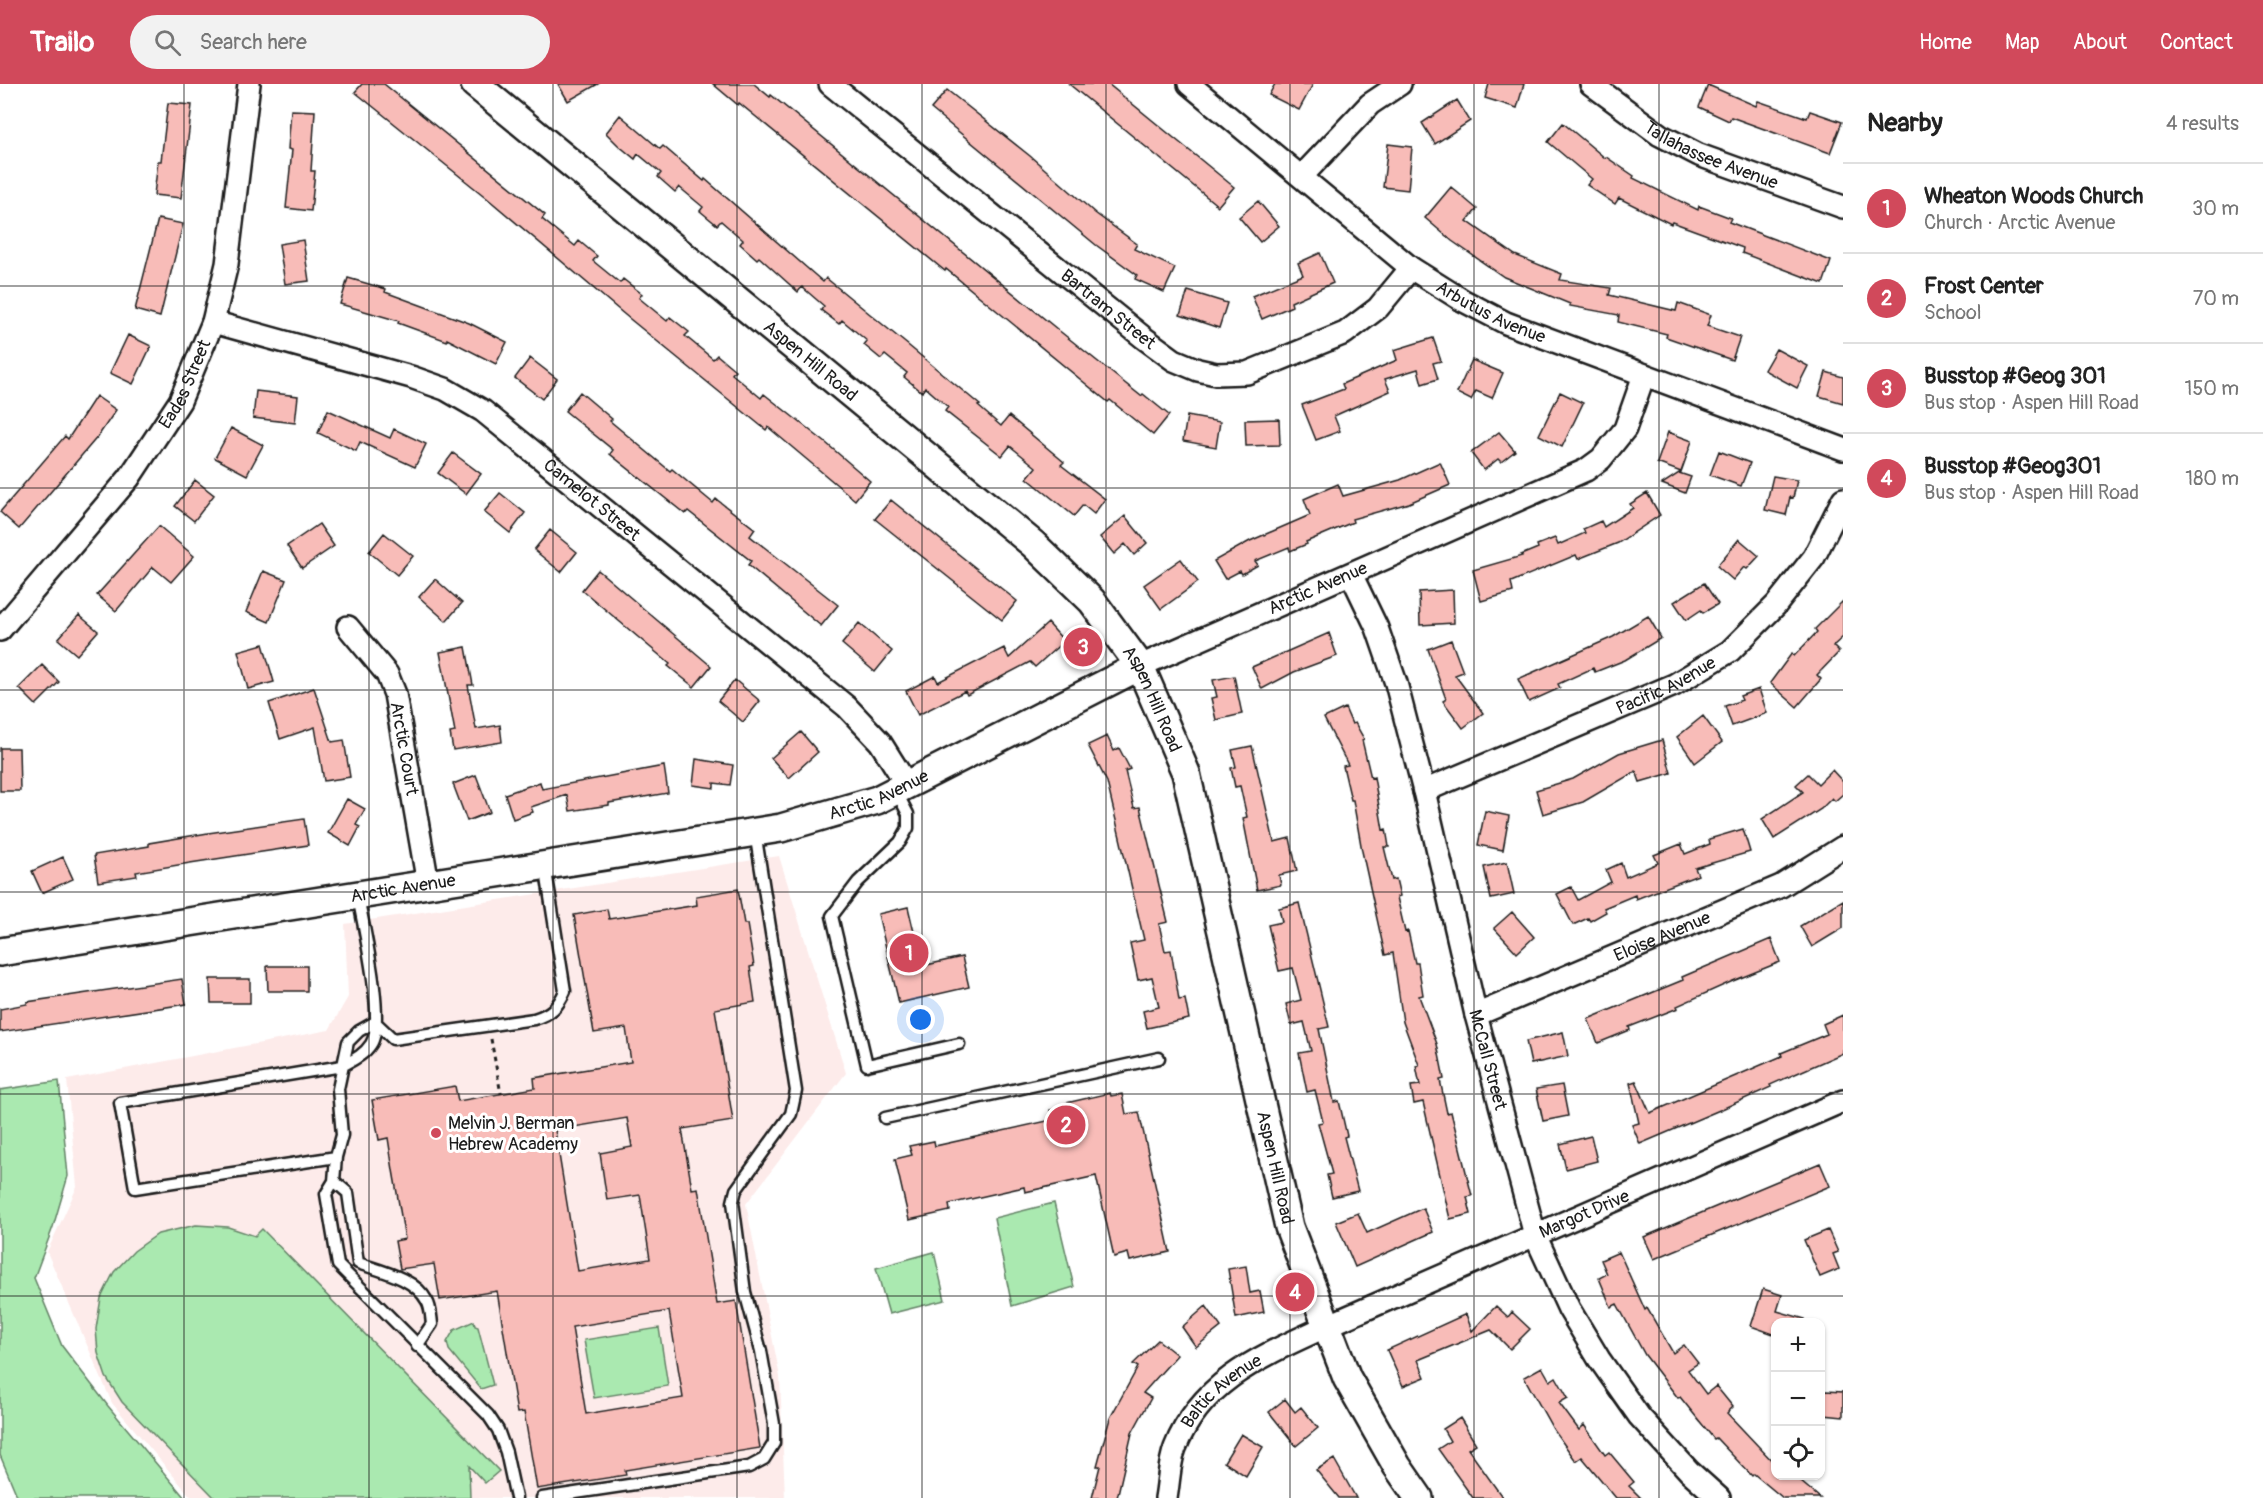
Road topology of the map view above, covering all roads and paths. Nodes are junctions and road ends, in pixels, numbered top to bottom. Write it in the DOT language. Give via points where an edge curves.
graph roads {
  1 [pos="249,84"];
  2 [pos="830,84"];
  3 [pos="1190,84"];
  4 [pos="1400,84"];
  5 [pos="1591,84"];
  6 [pos="478,85"];
  7 [pos="1302,176"];
  8 [pos="1843,207"];
  9 [pos="1411,268"];
  10 [pos="213,322"];
  11 [pos="1644,375"];
  12 [pos="1843,449"];
  13 [pos="1843,499"];
  14 [pos="1351,574"];
  15 [pos="348,627"];
  16 [pos="0,630"];
  17 [pos="1140,666"];
  18 [pos="901,788"];
  19 [pos="1424,791"];
  20 [pos="755,832"];
  21 [pos="1843,847"];
  22 [pos="545,865"];
  23 [pos="428,884"];
  24 [pos="358,895"];
  25 [pos="0,952"];
  26 [pos="1476,1015"];
  27 [pos="375,1022"];
  28 [pos="491,1039"];
  29 [pos="959,1044"];
  30 [pos="1159,1058"];
  31 [pos="342,1066"];
  32 [pos="501,1094"];
  33 [pos="1842,1104"];
  34 [pos="885,1118"];
  35 [pos="336,1157"];
  36 [pos="334,1180"];
  37 [pos="1535,1235"];
  38 [pos="1327,1326"];
  39 [pos="417,1346"];
  40 [pos="516,1498"];
  41 [pos="542,1498"];
  42 [pos="1166,1498"];
  43 [pos="1419,1498"];
  44 [pos="1719,1498"];
  1 -- 10 [label="street, Eades Street" via="227,264"];
  2 -- 9 [label="street, Bartram Street" via="1144,338 1174,360 1198,370 1246,373 1345,333 1378,308"];
  3 -- 7 [label="street, Arbutus Avenue"];
  4 -- 7 [label="street" via="1370,104"];
  5 -- 8 [label="street, Tallahassee Avenue" via="1660,135 1699,155"];
  6 -- 17 [label="street, Aspen Hill Road" via="1033,544 1092,601"];
  7 -- 9 [label="street, Arbutus Avenue"];
  9 -- 11 [label="street, Arbutus Avenue" via="1506,323"];
  10 -- 16 [label="street, Eades Street" via="180,401 129,478"];
  10 -- 18 [label="street, Camelot Street" via="411,377 446,389 483,411 847,707 880,742"];
  11 -- 12 [label="street, Arbutus Avenue"];
  11 -- 14 [label="street, Arctic Avenue" via="1625,429 1601,459 1586,470"];
  13 -- 19 [label="street, Pacific Avenue" via="1814,557 1776,605 1730,651 1674,685"];
  14 -- 17 [label="street, Arctic Avenue"];
  14 -- 19 [label="street, McCall Street" via="1385,650"];
  15 -- 23 [label="street, Arctic Court" via="387,674 394,694"];
  17 -- 18 [label="street, Arctic Avenue"];
  17 -- 38 [label="street, Aspen Hill Road" via="1186,772 1289,1227"];
  18 -- 20 [label="street, Arctic Avenue" via="877,800"];
  18 -- 29 [label="lane" via="908,828 900,842 858,882 832,916 867,1065"];
  19 -- 26 [label="street, McCall Street"];
  20 -- 22 [label="street, Arctic Avenue"];
  20 -- 41 [label="lane" via="796,1091 791,1114 736,1190 733,1214 745,1292 761,1351 774,1443 764,1459 749,1467"];
  21 -- 26 [label="street, Eloise Avenue" via="1781,886"];
  22 -- 23 [label="street, Arctic Avenue"];
  22 -- 27 [label="lane" via="565,991 549,1014 393,1039"];
  23 -- 24 [label="street, Arctic Avenue"];
  24 -- 25 [label="street, Arctic Avenue"];
  24 -- 27 [label="lane" via="376,1005"];
  26 -- 37 [label="street, McCall Street"];
  27 -- 31 [label="lane" via="348,1042"];
  27 -- 31 [label="lane" via="373,1042 362,1055"];
  28 -- 32 [label="path"];
  30 -- 34 [label="lane"];
  31 -- 35 [label="lane" via="338,1089 342,1135"];
  31 -- 35 [label="lane" via="120,1103 135,1188"];
  33 -- 37 [label="street, Margot Drive"];
  35 -- 36 [label="lane"];
  36 -- 39 [label="lane" via="326,1194 338,1264"];
  36 -- 39 [label="lane" via="348,1193 358,1263 415,1286 428,1302 432,1324"];
  37 -- 38 [label="street, Margot Drive"];
  37 -- 44 [label="street, McCall Street" via="1569,1309 1639,1416"];
  38 -- 42 [label="street, Baltic Avenue" via="1252,1361 1221,1384 1194,1412 1175,1449"];
  38 -- 43 [label="street, Aspen Hill Road" via="1347,1378"];
  39 -- 40 [label="lane" via="488,1415 498,1430"];
}
